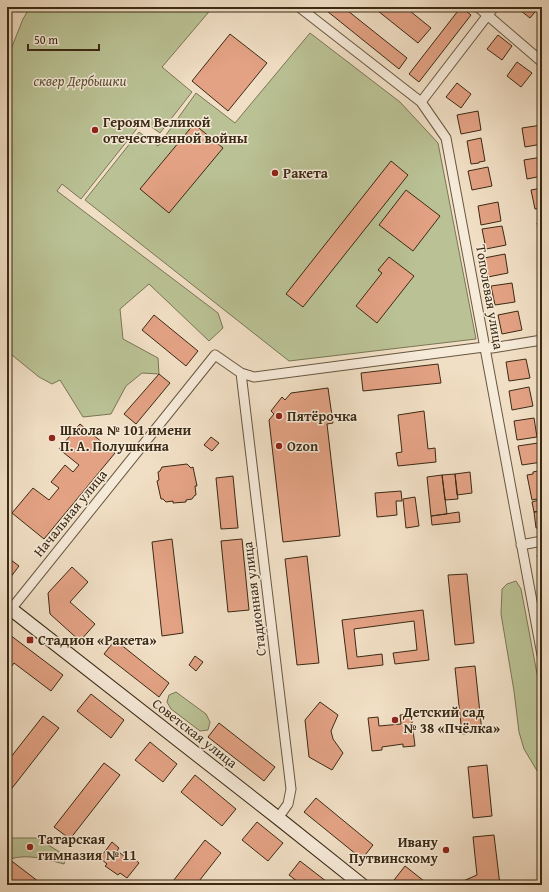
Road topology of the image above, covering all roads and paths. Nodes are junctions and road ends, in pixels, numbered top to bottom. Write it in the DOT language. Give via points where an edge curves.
graph roads {
  1 [pos="299,7"];
  2 [pos="478,7"];
  3 [pos="494,7"];
  4 [pos="488,15"];
  5 [pos="542,62"];
  6 [pos="421,102"];
  7 [pos="542,340"];
  8 [pos="484,347"];
  9 [pos="241,373"];
  10 [pos="542,541"];
  11 [pos="521,545"];
  12 [pos="8,610"];
  13 [pos="542,655"];
  14 [pos="278,818"];
  15 [pos="362,885"];
  1 -- 6 [label="street, Тополевая улица"];
  2 -- 4 [label="street"];
  3 -- 4 [label="street"];
  4 -- 5 [label="street"];
  4 -- 6 [label="street"];
  6 -- 8 [label="street, Тополевая улица" via="446,138"];
  7 -- 8 [label="street"];
  8 -- 9 [label="street" via="254,377"];
  8 -- 11 [label="street, Тополевая улица"];
  9 -- 12 [label="street, Начальная улица" via="216,355"];
  9 -- 14 [label="street, Стадионная улица" via="291,789 288,804"];
  10 -- 11 [label="street"];
  11 -- 13 [label="street, Тополевая улица"];
  12 -- 14 [label="street, Советская улица"];
  14 -- 15 [label="street, Советская улица"];
}
